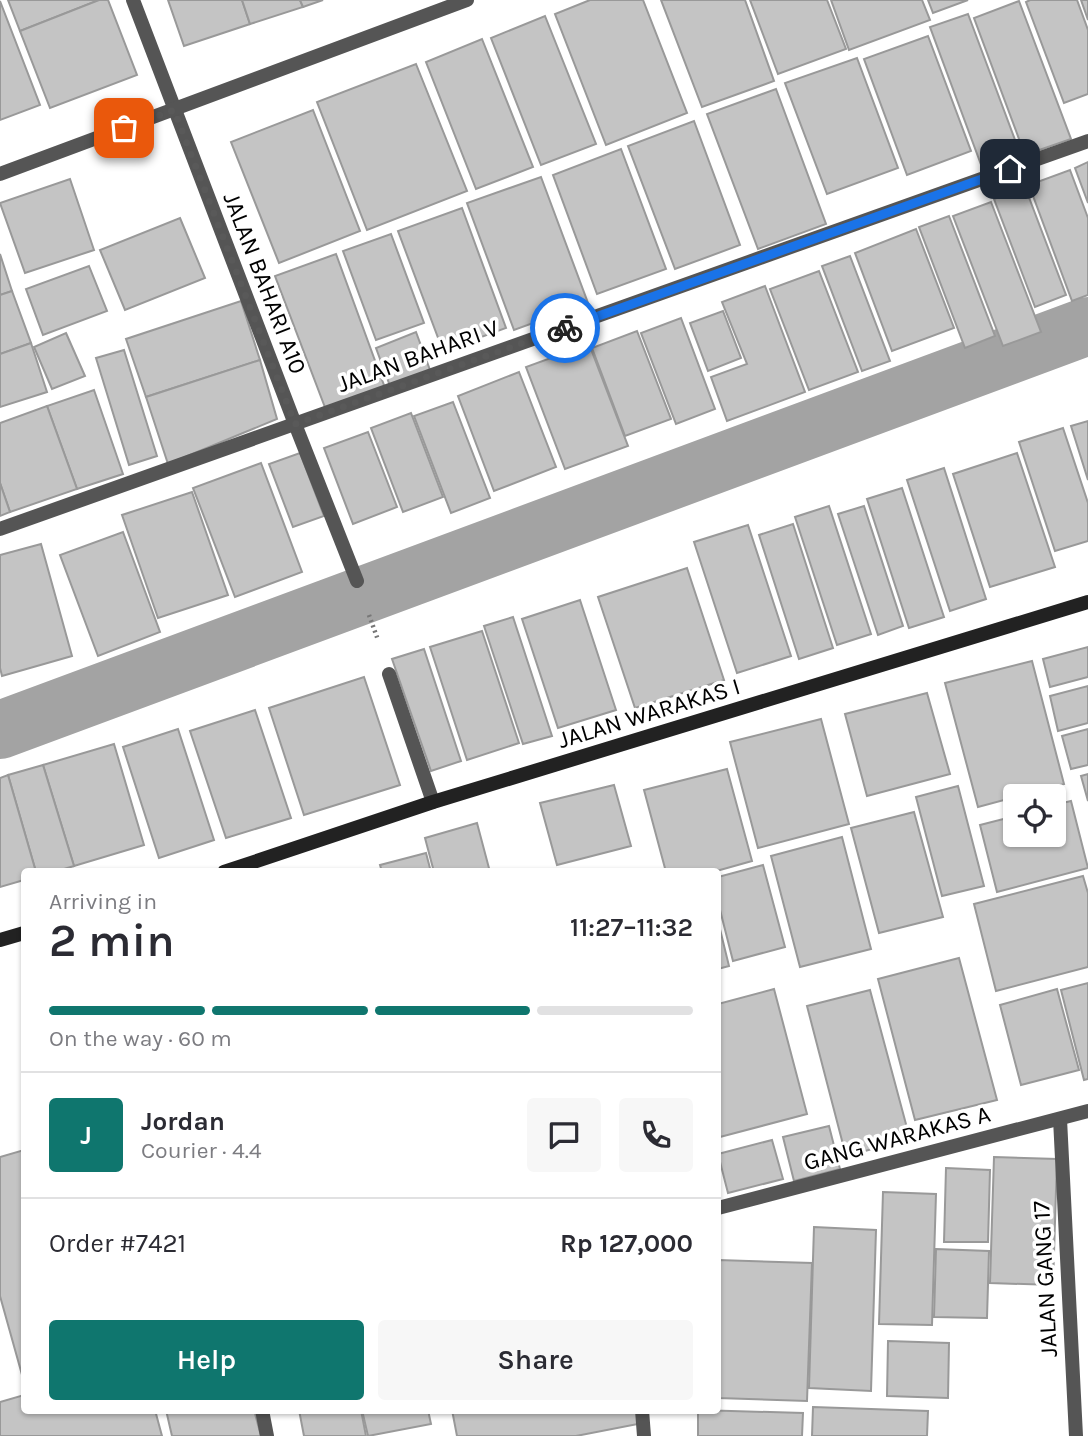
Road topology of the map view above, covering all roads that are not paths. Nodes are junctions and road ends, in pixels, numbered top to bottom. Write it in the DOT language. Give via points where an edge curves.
graph roads {
  1 [pos="133,0"];
  2 [pos="467,0"];
  3 [pos="174,110"];
  4 [pos="1088,141"];
  5 [pos="0,174"];
  6 [pos="295,424"];
  7 [pos="0,529"];
  8 [pos="357,581"];
  9 [pos="1088,602"];
  10 [pos="390,674"];
  11 [pos="433,802"];
  12 [pos="236,868"];
  13 [pos="21,934"];
  14 [pos="0,940"];
  15 [pos="1088,1111"];
  16 [pos="1060,1119"];
  17 [pos="721,1207"];
  18 [pos="263,1414"];
  19 [pos="642,1414"];
  20 [pos="267,1436"];
  21 [pos="644,1436"];
  22 [pos="1076,1436"];
  1 -- 3 [label="street, JALAN BAHARI A10"];
  2 -- 3 [label="street"];
  3 -- 5 [label="street"];
  3 -- 6 [label="street, JALAN BAHARI A10"];
  4 -- 6 [label="street, JALAN BAHARI V"];
  6 -- 7 [label="street, JALAN BAHARI V"];
  6 -- 8 [label="street, JALAN BAHARI A10"];
  9 -- 11 [label="street, JALAN WARAKAS I"];
  10 -- 11 [label="street"];
  11 -- 12 [label="street, JALAN WARAKAS I"];
  13 -- 14 [label="street"];
  15 -- 16 [label="street, GANG WARAKAS A"];
  16 -- 17 [label="street, GANG WARAKAS A"];
  16 -- 22 [label="street, JALAN GANG 17"];
  18 -- 20 [label="street"];
  19 -- 21 [label="street"];
}
